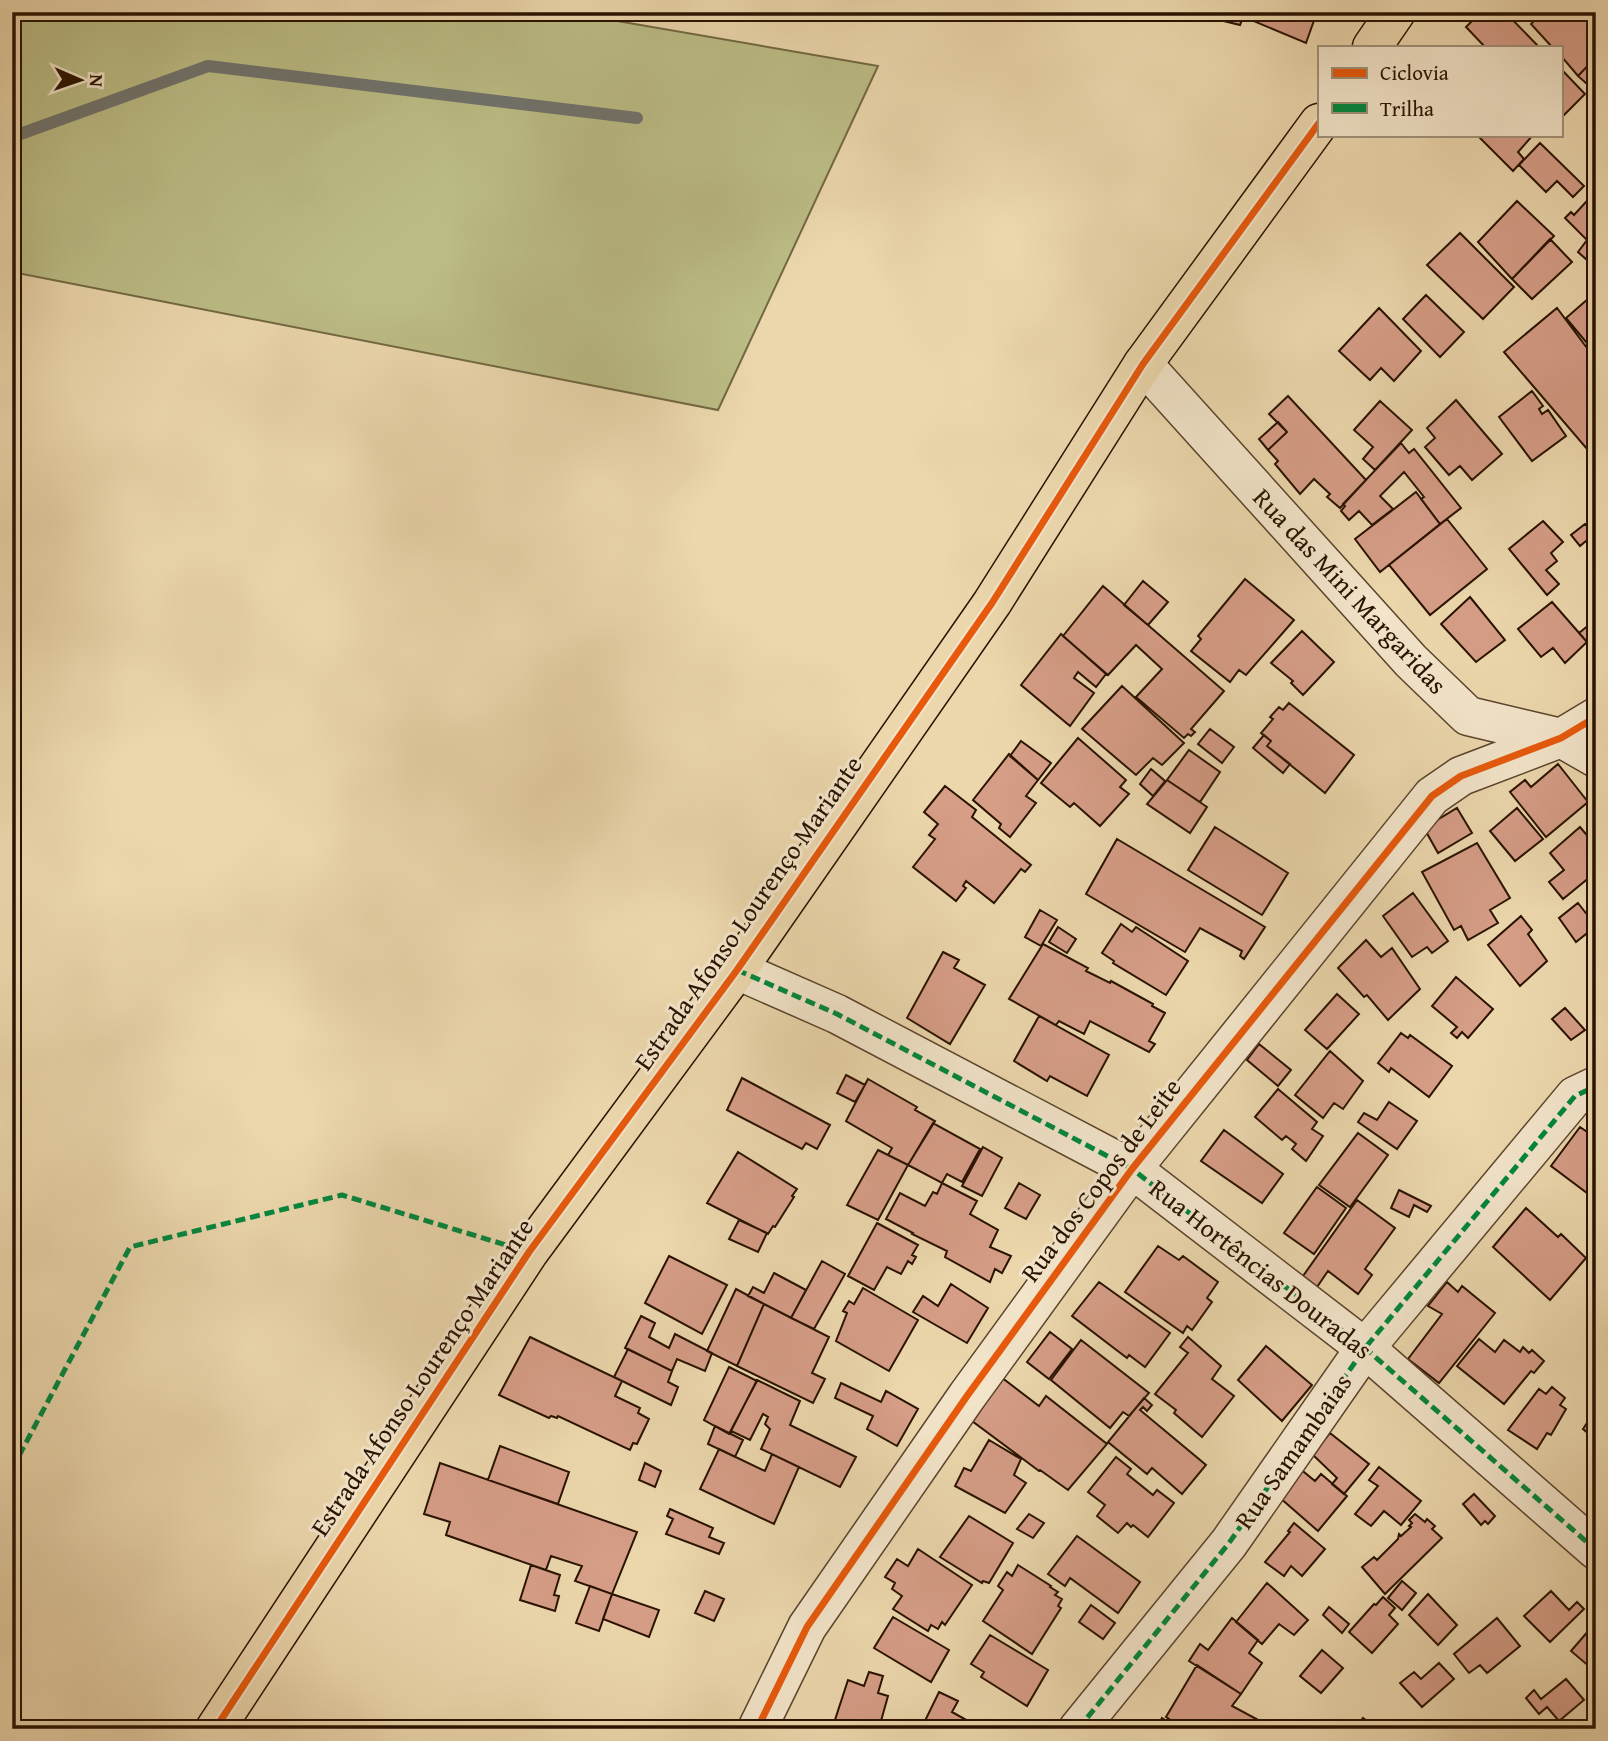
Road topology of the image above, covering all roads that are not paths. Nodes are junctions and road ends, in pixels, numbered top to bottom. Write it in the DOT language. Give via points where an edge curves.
graph roads {
  1 [pos="1396,12"];
  2 [pos="1373,46"];
  3 [pos="1318,124"];
  4 [pos="1143,364"];
  5 [pos="1596,717"];
  6 [pos="1562,738"];
  7 [pos="1596,758"];
  8 [pos="737,970"];
  9 [pos="1596,1086"];
  10 [pos="1132,1169"];
  11 [pos="1365,1348"];
  12 [pos="1596,1549"];
  13 [pos="215,1729"];
  14 [pos="757,1729"];
  15 [pos="1078,1729"];
  1 -- 2 [label="main road"];
  3 -- 4 [label="main road, Estrada Afonso Lourenço Mariante"];
  4 -- 6 [label="street, Rua das Mini Margaridas" via="1411,661 1468,716"];
  4 -- 8 [label="main road, Estrada Afonso Lourenço Mariante" via="992,603"];
  5 -- 6 [label="street, Rua dos Copos de Leite"];
  6 -- 7 [label="street, Rua das Mini Margaridas"];
  6 -- 10 [label="street, Rua dos Copos de Leite" via="1461,776 1432,796"];
  8 -- 10 [label="street, Rua Hortências Douradas" via="837,1014"];
  8 -- 13 [label="main road, Estrada Afonso Lourenço Mariante" via="529,1252"];
  9 -- 11 [label="street, Rua Samambaias" via="1575,1097"];
  10 -- 11 [label="street, Rua Hortências Douradas"];
  10 -- 14 [label="street, Rua dos Copos de Leite" via="807,1627"];
  11 -- 12 [label="street, Rua Hortências Douradas"];
  11 -- 15 [label="street, Rua Samambaias" via="1229,1543"];
}
